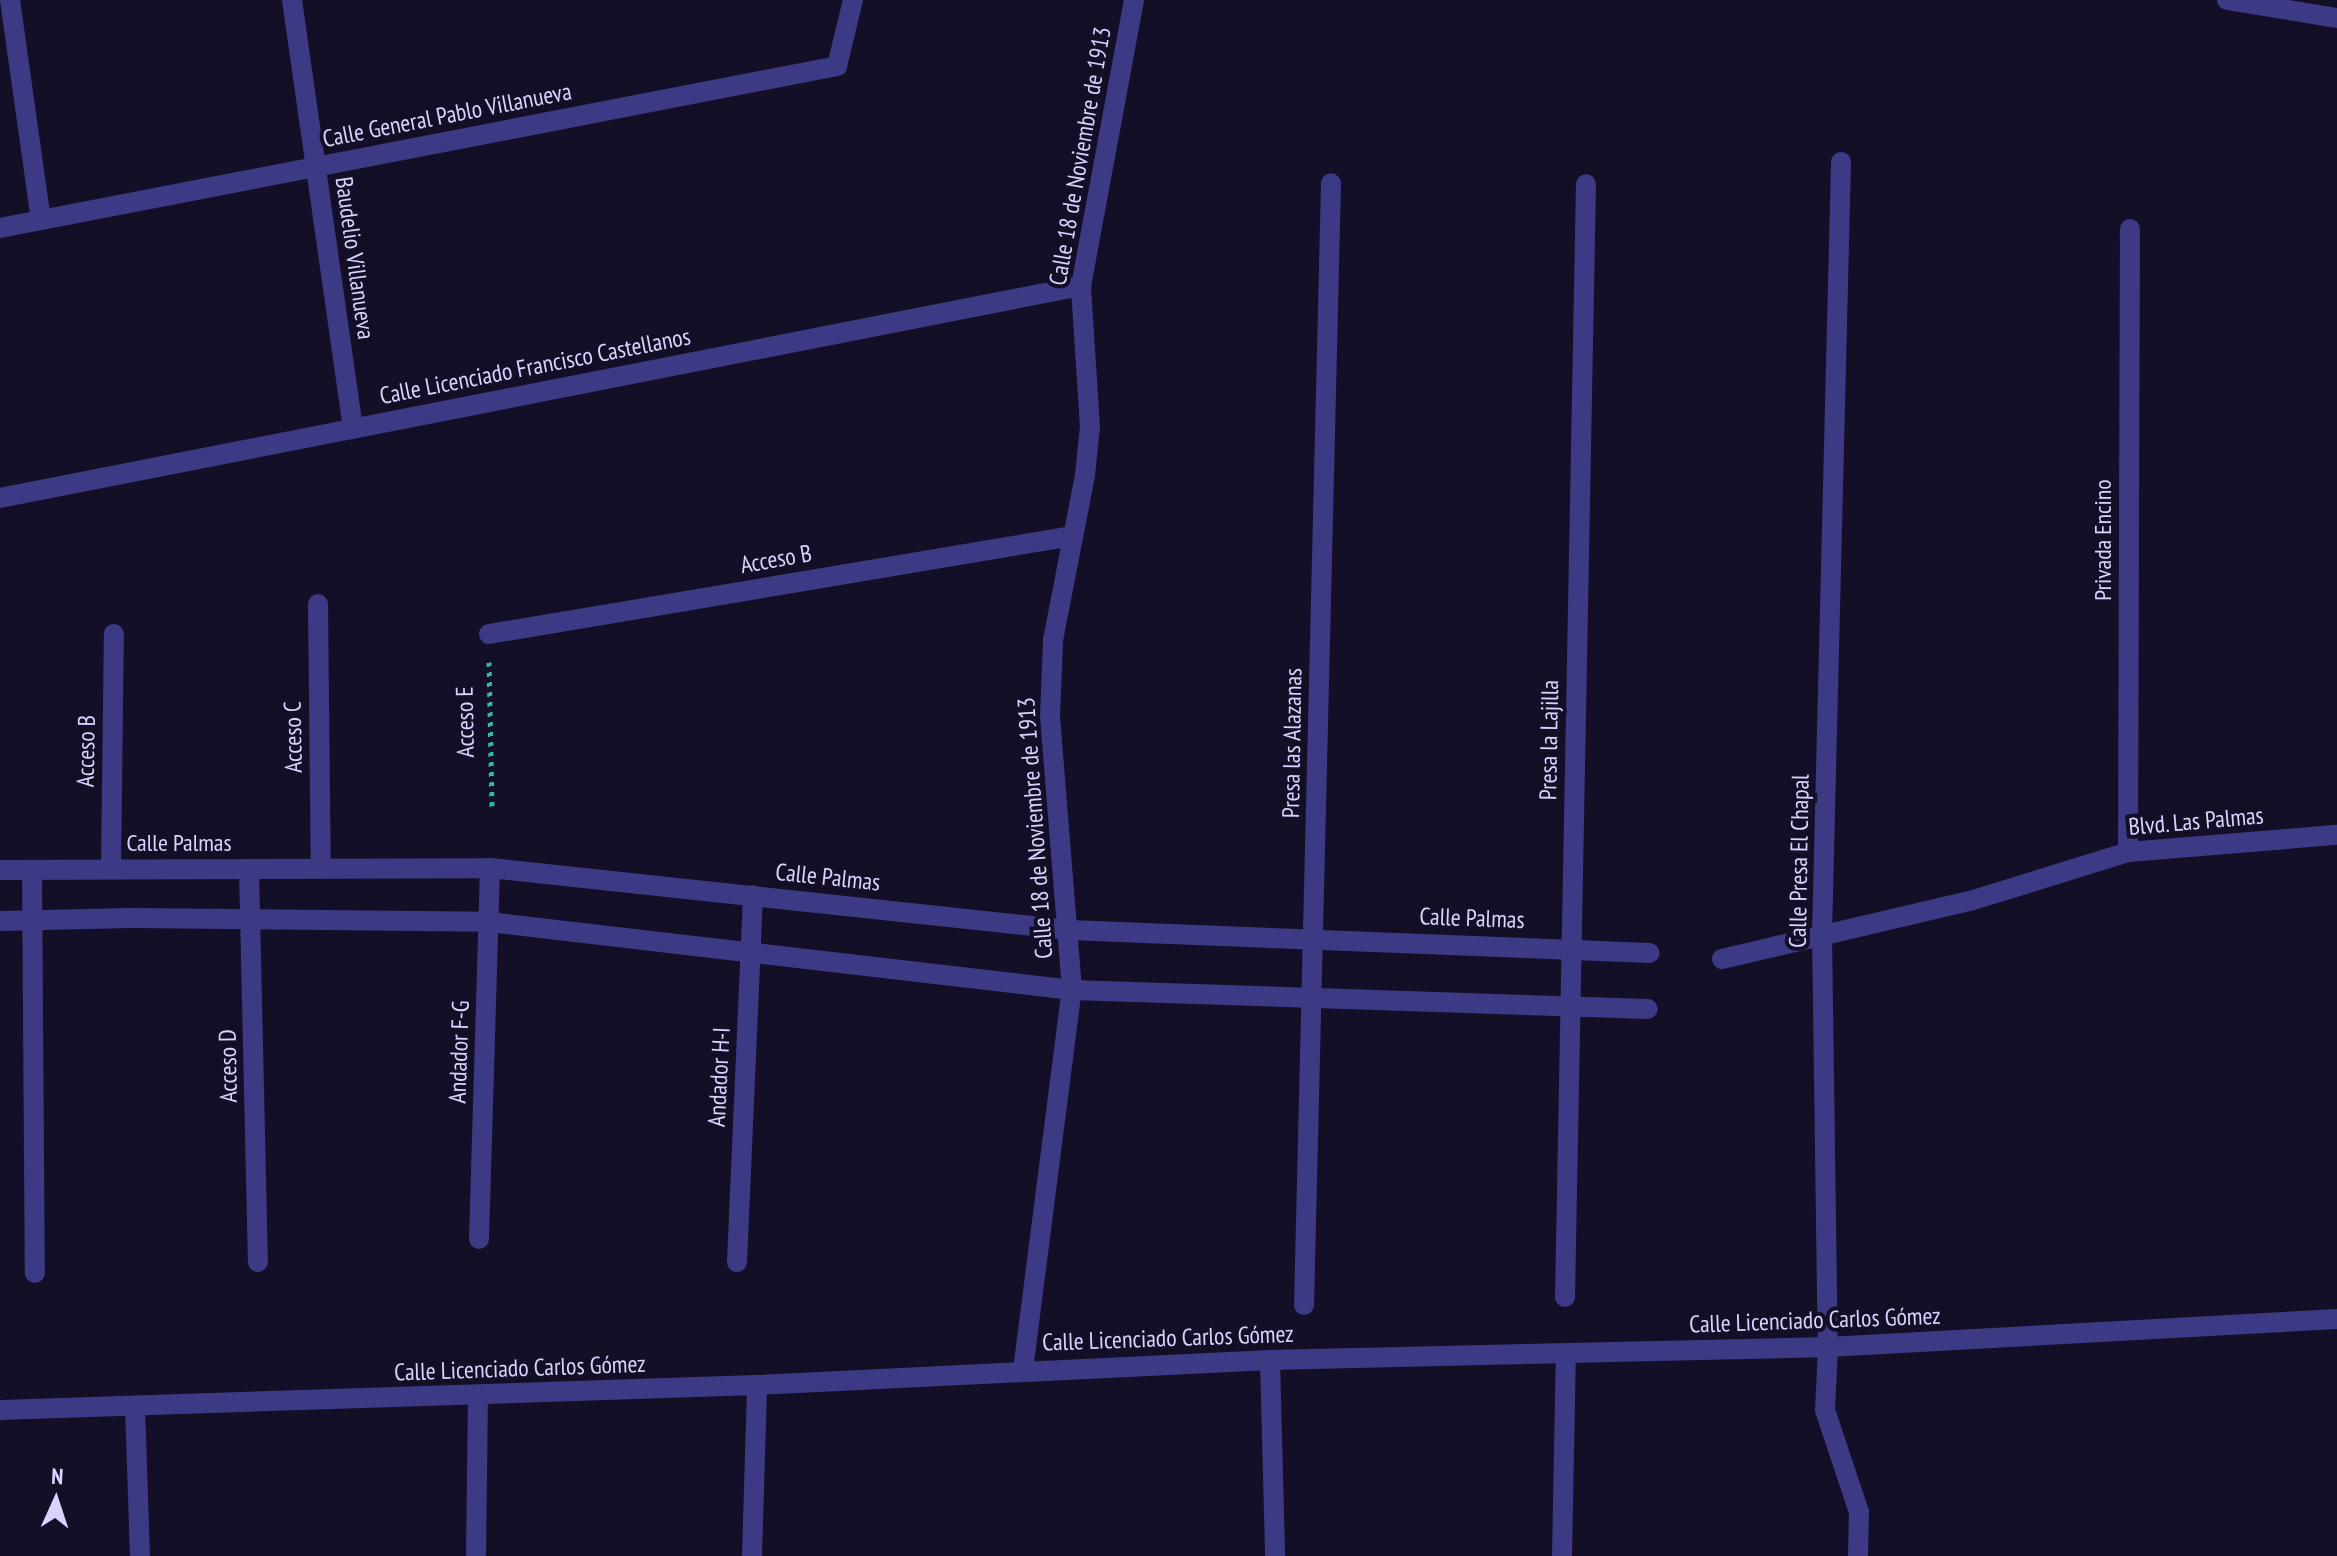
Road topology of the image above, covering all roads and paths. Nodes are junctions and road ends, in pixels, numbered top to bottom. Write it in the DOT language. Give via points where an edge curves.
graph roads {
  1 [pos="10,0"];
  2 [pos="292,0"];
  3 [pos="853,0"];
  4 [pos="1134,0"];
  5 [pos="2227,0"];
  6 [pos="2337,18"];
  7 [pos="1841,162"];
  8 [pos="317,166"];
  9 [pos="1331,183"];
  10 [pos="1586,184"];
  11 [pos="41,220"];
  12 [pos="0,228"];
  13 [pos="2130,229"];
  14 [pos="1081,286"];
  15 [pos="353,429"];
  16 [pos="0,498"];
  17 [pos="1072,536"];
  18 [pos="318,604"];
  19 [pos="114,634"];
  20 [pos="489,634"];
  21 [pos="492,809"];
  22 [pos="2337,835"];
  23 [pos="2128,852"];
  24 [pos="490,868"];
  25 [pos="111,869"];
  26 [pos="249,869"];
  27 [pos="321,869"];
  28 [pos="0,870"];
  29 [pos="32,870"];
  30 [pos="753,895"];
  31 [pos="250,919"];
  32 [pos="0,921"];
  33 [pos="33,921"];
  34 [pos="489,922"];
  35 [pos="1069,930"];
  36 [pos="1822,934"];
  37 [pos="1313,938"];
  38 [pos="1571,948"];
  39 [pos="751,951"];
  40 [pos="1650,953"];
  41 [pos="1722,959"];
  42 [pos="1072,990"];
  43 [pos="1311,997"];
  44 [pos="1570,1007"];
  45 [pos="1648,1009"];
  46 [pos="479,1239"];
  47 [pos="258,1262"];
  48 [pos="737,1262"];
  49 [pos="35,1273"];
  50 [pos="1565,1297"];
  51 [pos="1304,1305"];
  52 [pos="2337,1319"];
  53 [pos="1828,1347"];
  54 [pos="1566,1355"];
  55 [pos="1270,1360"];
  56 [pos="1023,1370"];
  57 [pos="757,1385"];
  58 [pos="478,1396"];
  59 [pos="135,1406"];
  60 [pos="0,1410"];
  61 [pos="140,1556"];
  62 [pos="476,1556"];
  63 [pos="752,1556"];
  64 [pos="1275,1556"];
  65 [pos="1562,1556"];
  66 [pos="1858,1556"];
  1 -- 11 [label="street"];
  2 -- 8 [label="street, Baudelio Villanueva"];
  3 -- 8 [label="street, Calle General Pablo Villanueva" via="837,66"];
  4 -- 14 [label="street, Calle 18 de Noviembre de 1913"];
  5 -- 6 [label="street"];
  7 -- 36 [label="street, Calle Presa El Chapal"];
  8 -- 11 [label="street, Calle General Pablo Villanueva"];
  8 -- 15 [label="street, Baudelio Villanueva"];
  9 -- 37 [label="street, Presa las Alazanas"];
  10 -- 38 [label="street, Presa la Lajilla"];
  11 -- 12 [label="street, Calle General Pablo Villanueva"];
  13 -- 23 [label="street, Privada Encino"];
  14 -- 15 [label="street, Calle Licenciado Francisco Castellanos"];
  14 -- 17 [label="street, Calle 18 de Noviembre de 1913" via="1090,427"];
  15 -- 16 [label="street, Calle Licenciado Francisco Castellanos"];
  17 -- 20 [label="street, Acceso B"];
  17 -- 35 [label="street, Calle 18 de Noviembre de 1913" via="1053,640 1050,716"];
  18 -- 27 [label="street, Acceso C"];
  19 -- 25 [label="street, Acceso B"];
  20 -- 21 [label="path, Acceso E"];
  22 -- 23 [label="street, Blvd. Las Palmas"];
  23 -- 36 [label="street, Blvd. Las Palmas" via="1970,901"];
  24 -- 27 [label="street, Calle Palmas"];
  24 -- 30 [label="street, Calle Palmas"];
  24 -- 34 [label="street, Andador F-G"];
  25 -- 26 [label="street, Calle Palmas"];
  25 -- 29 [label="street, Calle Palmas"];
  26 -- 27 [label="street, Calle Palmas"];
  26 -- 31 [label="street, Acceso D"];
  28 -- 29 [label="street, Calle Palmas"];
  29 -- 33 [label="street"];
  30 -- 35 [label="street, Calle Palmas"];
  30 -- 39 [label="street, Andador H-I"];
  31 -- 33 [label="street"];
  31 -- 34 [label="street"];
  31 -- 47 [label="street, Acceso D"];
  32 -- 33 [label="street"];
  33 -- 49 [label="street"];
  34 -- 39 [label="street"];
  34 -- 46 [label="street, Andador F-G"];
  35 -- 37 [label="street, Calle Palmas"];
  35 -- 42 [label="street, Calle 18 de Noviembre de 1913"];
  36 -- 41 [label="street"];
  36 -- 53 [label="street, Calle Presa El Chapal"];
  37 -- 38 [label="street, Calle Palmas"];
  37 -- 43 [label="street, Presa las Alazanas"];
  38 -- 40 [label="street, Calle Palmas"];
  38 -- 44 [label="street, Presa la Lajilla"];
  39 -- 42 [label="street"];
  39 -- 48 [label="street, Andador H-I"];
  42 -- 43 [label="street"];
  42 -- 56 [label="street, Calle 18 de Noviembre de 1913"];
  43 -- 44 [label="street"];
  43 -- 51 [label="street, Presa las Alazanas"];
  44 -- 45 [label="street"];
  44 -- 50 [label="street, Presa la Lajilla"];
  52 -- 53 [label="street, Calle Licenciado Carlos Gómez"];
  53 -- 54 [label="street, Calle Licenciado Carlos Gómez"];
  53 -- 66 [label="street, Calle Presa El Chapal" via="1825,1410 1859,1512"];
  54 -- 55 [label="street, Calle Licenciado Carlos Gómez"];
  54 -- 65 [label="street"];
  55 -- 56 [label="street, Calle Licenciado Carlos Gómez"];
  55 -- 64 [label="street"];
  56 -- 57 [label="street, Calle Licenciado Carlos Gómez"];
  57 -- 58 [label="street, Calle Licenciado Carlos Gómez"];
  57 -- 63 [label="street"];
  58 -- 59 [label="street, Calle Licenciado Carlos Gómez"];
  58 -- 62 [label="street"];
  59 -- 60 [label="street, Calle Licenciado Carlos Gómez"];
  59 -- 61 [label="street"];
}
